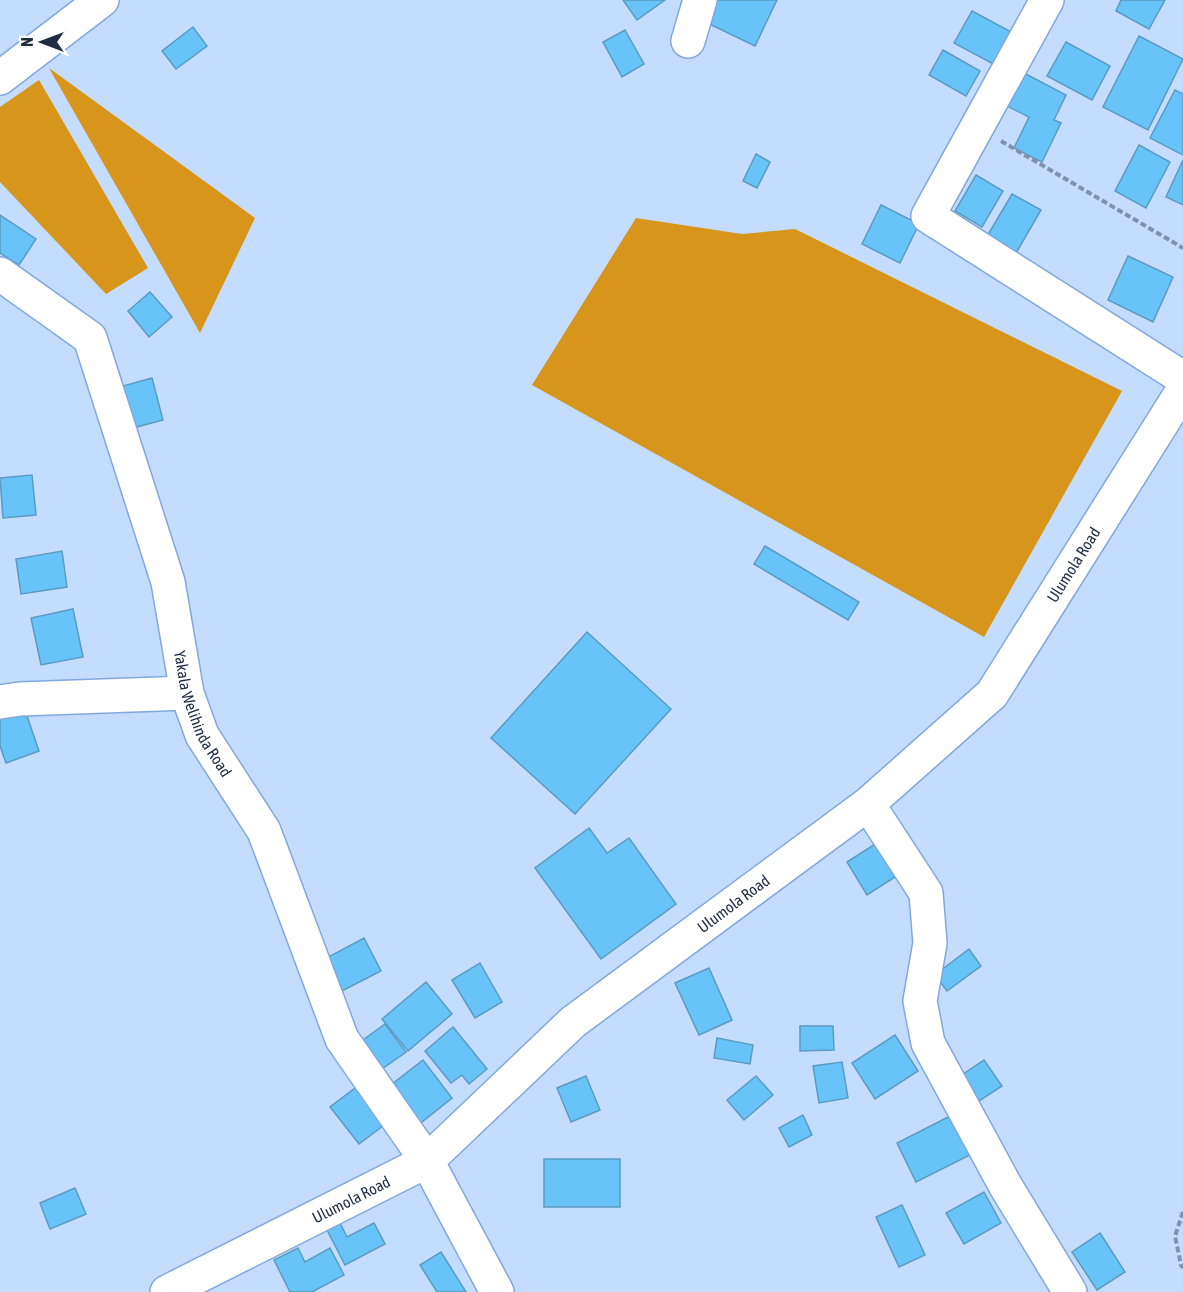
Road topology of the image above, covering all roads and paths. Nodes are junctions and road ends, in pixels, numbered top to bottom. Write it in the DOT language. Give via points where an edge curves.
graph roads {
  1 [pos="102,0"];
  2 [pos="700,0"];
  3 [pos="1047,0"];
  4 [pos="688,41"];
  5 [pos="0,78"];
  6 [pos="977,127"];
  7 [pos="1183,248"];
  8 [pos="0,274"];
  9 [pos="1183,378"];
  10 [pos="1183,390"];
  11 [pos="187,693"];
  12 [pos="0,702"];
  13 [pos="868,804"];
  14 [pos="427,1161"];
  15 [pos="1183,1212"];
  16 [pos="1183,1268"];
  17 [pos="167,1292"];
  18 [pos="497,1292"];
  19 [pos="1071,1292"];
  1 -- 5 [label="street"];
  2 -- 4 [label="street"];
  3 -- 6 [label="street"];
  6 -- 7 [label="path"];
  6 -- 9 [label="street" via="928,216"];
  8 -- 11 [label="street, Yakala Welihinda Road" via="90,338 168,582"];
  10 -- 13 [label="street, Ulumola Road" via="992,694"];
  11 -- 12 [label="street"];
  11 -- 14 [label="street, Yakala Welihinda Road" via="202,735 264,831 342,1040"];
  13 -- 14 [label="street, Ulumola Road" via="573,1022"];
  13 -- 19 [label="street" via="926,893 930,943 920,1001 928,1043 1005,1185"];
  14 -- 17 [label="street, Ulumola Road"];
  14 -- 18 [label="street, Yakala Welihinda Road"];
  15 -- 16 [label="path" via="1175,1236"];
}
